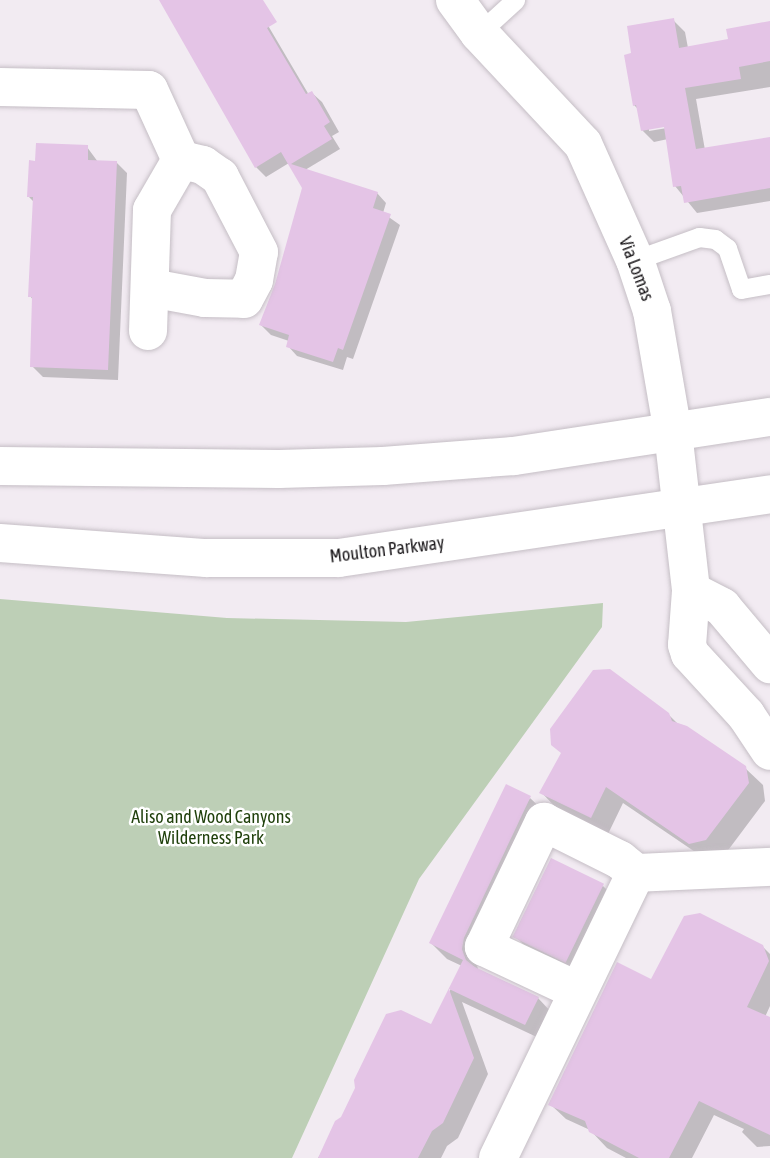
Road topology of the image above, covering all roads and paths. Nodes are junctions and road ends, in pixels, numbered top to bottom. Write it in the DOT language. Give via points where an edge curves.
graph roads {
  1 [pos="455,0"];
  2 [pos="515,0"];
  3 [pos="479,33"];
  4 [pos="0,87"];
  5 [pos="181,160"];
  6 [pos="635,260"];
  7 [pos="770,284"];
  8 [pos="151,288"];
  9 [pos="148,331"];
  10 [pos="770,417"];
  11 [pos="673,432"];
  12 [pos="0,466"];
  13 [pos="770,494"];
  14 [pos="682,506"];
  15 [pos="0,543"];
  16 [pos="691,591"];
  17 [pos="770,664"];
  18 [pos="770,751"];
  19 [pos="770,867"];
  20 [pos="636,873"];
  21 [pos="578,991"];
  22 [pos="498,1158"];
  1 -- 3 [label="street, Via Lomas"];
  2 -- 3 [label="lane"];
  3 -- 6 [label="street, Via Lomas" via="583,144"];
  4 -- 5 [label="street" via="149,90"];
  5 -- 8 [label="street" via="152,210"];
  5 -- 8 [label="street" via="203,165 220,177 259,252 254,280 244,299 205,298"];
  6 -- 7 [label="lane" via="699,237 715,239 727,248 741,289"];
  6 -- 11 [label="street, Via Lomas" via="652,311"];
  8 -- 9 [label="street"];
  10 -- 11 [label="street"];
  11 -- 12 [label="street" via="514,456 383,466"];
  11 -- 14 [label="street, Via Lomas"];
  13 -- 14 [label="street, Moulton Parkway"];
  14 -- 15 [label="street, Moulton Parkway" via="340,558 206,558"];
  14 -- 16 [label="street, Via Lomas"];
  16 -- 17 [label="street" via="722,607"];
  16 -- 18 [label="street, Via Lomas" via="690,654 746,715"];
  19 -- 20 [label="street"];
  20 -- 21 [label="street"];
  20 -- 21 [label="street" via="544,821 484,947"];
  21 -- 22 [label="street"];
}
